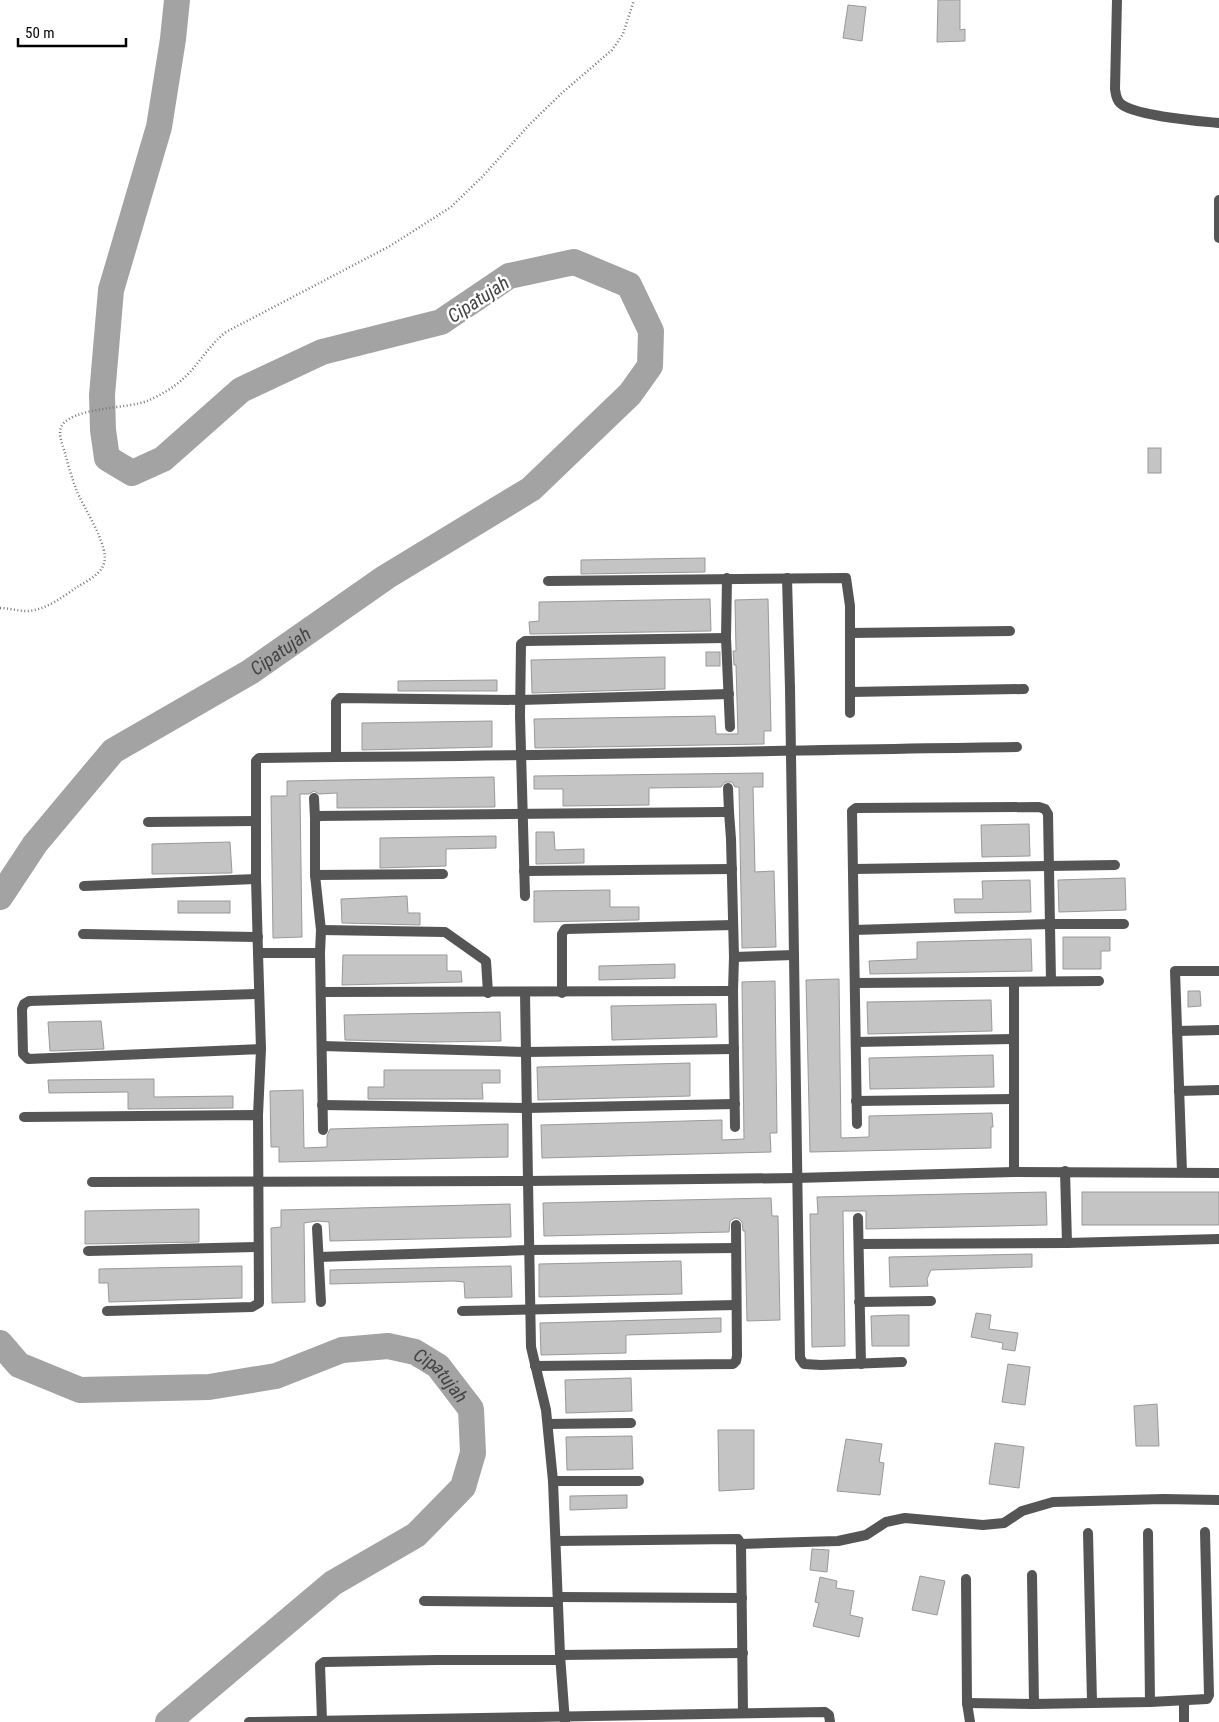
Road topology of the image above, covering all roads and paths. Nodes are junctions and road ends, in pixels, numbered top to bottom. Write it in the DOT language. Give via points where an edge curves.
graph roads {
  1 [pos="634,0"];
  2 [pos="1117,0"];
  3 [pos="1219,123"];
  4 [pos="1219,200"];
  5 [pos="1219,238"];
  6 [pos="727,578"];
  7 [pos="787,578"];
  8 [pos="548,581"];
  9 [pos="0,608"];
  10 [pos="1010,631"];
  11 [pos="850,633"];
  12 [pos="726,638"];
  13 [pos="1024,689"];
  14 [pos="850,692"];
  15 [pos="729,694"];
  16 [pos="520,700"];
  17 [pos="850,713"];
  18 [pos="730,726"];
  19 [pos="1016,748"];
  20 [pos="790,750"];
  21 [pos="522,756"];
  22 [pos="336,758"];
  23 [pos="728,788"];
  24 [pos="314,798"];
  25 [pos="729,812"];
  26 [pos="523,813"];
  27 [pos="315,818"];
  28 [pos="256,821"];
  29 [pos="148,822"];
  30 [pos="1115,865"];
  31 [pos="1050,866"];
  32 [pos="732,869"];
  33 [pos="854,869"];
  34 [pos="524,871"];
  35 [pos="444,874"];
  36 [pos="315,875"];
  37 [pos="256,879"];
  38 [pos="84,886"];
  39 [pos="525,896"];
  40 [pos="1050,924"];
  41 [pos="1124,924"];
  42 [pos="733,925"];
  43 [pos="321,930"];
  44 [pos="854,930"];
  45 [pos="83,934"];
  46 [pos="258,938"];
  47 [pos="258,953"];
  48 [pos="320,953"];
  49 [pos="794,955"];
  50 [pos="734,957"];
  51 [pos="1219,972"];
  52 [pos="1051,981"];
  53 [pos="1099,981"];
  54 [pos="1014,982"];
  55 [pos="855,983"];
  56 [pos="733,991"];
  57 [pos="321,992"];
  58 [pos="525,992"];
  59 [pos="488,993"];
  60 [pos="562,993"];
  61 [pos="258,994"];
  62 [pos="1219,1030"];
  63 [pos="1177,1032"];
  64 [pos="1013,1039"];
  65 [pos="856,1042"];
  66 [pos="322,1046"];
  67 [pos="260,1049"];
  68 [pos="734,1049"];
  69 [pos="526,1052"];
  70 [pos="1219,1090"];
  71 [pos="1179,1091"];
  72 [pos="1014,1099"];
  73 [pos="856,1100"];
  74 [pos="734,1104"];
  75 [pos="322,1105"];
  76 [pos="526,1108"];
  77 [pos="258,1115"];
  78 [pos="24,1117"];
  79 [pos="857,1124"];
  80 [pos="735,1127"];
  81 [pos="323,1130"];
  82 [pos="1014,1172"];
  83 [pos="1065,1172"];
  84 [pos="1182,1172"];
  85 [pos="1219,1173"];
  86 [pos="796,1178"];
  87 [pos="92,1182"];
  88 [pos="528,1182"];
  89 [pos="258,1183"];
  90 [pos="858,1218"];
  91 [pos="736,1225"];
  92 [pos="317,1228"];
  93 [pos="1219,1239"];
  94 [pos="1067,1243"];
  95 [pos="859,1244"];
  96 [pos="258,1247"];
  97 [pos="736,1248"];
  98 [pos="528,1250"];
  99 [pos="88,1251"];
  100 [pos="319,1257"];
  101 [pos="931,1301"];
  102 [pos="321,1302"];
  103 [pos="859,1302"];
  104 [pos="736,1305"];
  105 [pos="529,1310"];
  106 [pos="107,1311"];
  107 [pos="462,1311"];
  108 [pos="902,1362"];
  109 [pos="860,1364"];
  110 [pos="535,1366"];
  111 [pos="631,1423"];
  112 [pos="548,1424"];
  113 [pos="638,1481"];
  114 [pos="553,1482"];
  115 [pos="1219,1500"];
  116 [pos="1205,1532"];
  117 [pos="1088,1533"];
  118 [pos="1148,1533"];
  119 [pos="556,1541"];
  120 [pos="741,1544"];
  121 [pos="1032,1574"];
  122 [pos="966,1579"];
  123 [pos="742,1598"];
  124 [pos="558,1600"];
  125 [pos="424,1601"];
  126 [pos="743,1653"];
  127 [pos="560,1658"];
  128 [pos="1184,1701"];
  129 [pos="1092,1702"];
  130 [pos="1150,1702"];
  131 [pos="967,1703"];
  132 [pos="1034,1704"];
  133 [pos="743,1713"];
  134 [pos="565,1719"];
  135 [pos="322,1720"];
  136 [pos="249,1722"];
  137 [pos="830,1722"];
  138 [pos="970,1722"];
  139 [pos="1184,1722"];
  1 -- 9 [label="path" via="623,34 612,50 529,125 451,207 390,246 226,332 176,385 146,401 82,414 65,422 60,435 76,490 103,544 104,565 78,587 34,610"];
  2 -- 3 [label="street" via="1116,99 1127,109"];
  4 -- 5 [label="street"];
  6 -- 7 [label="street"];
  6 -- 8 [label="street"];
  6 -- 12 [label="street"];
  7 -- 11 [label="street" via="847,578"];
  7 -- 20 [label="street"];
  10 -- 11 [label="street"];
  11 -- 14 [label="street"];
  12 -- 15 [label="street"];
  12 -- 16 [label="street" via="525,641 520,646"];
  13 -- 14 [label="street"];
  14 -- 17 [label="street"];
  15 -- 16 [label="street"];
  15 -- 18 [label="street"];
  16 -- 21 [label="street"];
  16 -- 22 [label="street" via="340,698 336,702"];
  19 -- 20 [label="street"];
  20 -- 21 [label="street"];
  20 -- 49 [label="street"];
  21 -- 22 [label="street"];
  21 -- 26 [label="street"];
  22 -- 28 [label="street" via="258,759"];
  23 -- 25 [label="street"];
  24 -- 27 [label="street"];
  25 -- 26 [label="street"];
  25 -- 32 [label="street"];
  26 -- 27 [label="street"];
  26 -- 34 [label="street"];
  27 -- 36 [label="street"];
  28 -- 29 [label="street"];
  28 -- 37 [label="street"];
  30 -- 31 [label="street"];
  31 -- 33 [label="street"];
  31 -- 33 [label="street" via="1048,814 1042,808 856,808 852,810"];
  31 -- 40 [label="street"];
  32 -- 34 [label="street"];
  32 -- 42 [label="street"];
  33 -- 44 [label="street"];
  34 -- 39 [label="street"];
  35 -- 36 [label="street"];
  36 -- 43 [label="street"];
  37 -- 38 [label="street"];
  37 -- 46 [label="street"];
  40 -- 41 [label="street"];
  40 -- 44 [label="street"];
  40 -- 52 [label="street"];
  42 -- 50 [label="street"];
  42 -- 60 [label="street" via="565,929 562,934"];
  43 -- 48 [label="street"];
  43 -- 59 [label="street" via="448,933 486,960"];
  44 -- 55 [label="street"];
  45 -- 46 [label="street"];
  46 -- 47 [label="street"];
  47 -- 48 [label="street"];
  47 -- 61 [label="street"];
  48 -- 57 [label="street"];
  49 -- 50 [label="street"];
  49 -- 86 [label="street"];
  50 -- 56 [label="street"];
  51 -- 63 [label="street" via="1175,970"];
  52 -- 53 [label="street"];
  52 -- 54 [label="street"];
  54 -- 55 [label="street"];
  54 -- 64 [label="street"];
  55 -- 65 [label="street"];
  56 -- 60 [label="street"];
  56 -- 68 [label="street"];
  57 -- 59 [label="street"];
  57 -- 66 [label="street"];
  58 -- 59 [label="street"];
  58 -- 60 [label="street"];
  58 -- 69 [label="street"];
  61 -- 67 [label="street"];
  61 -- 67 [label="street" via="29,1001 22,1009 23,1054 28,1059"];
  62 -- 63 [label="street"];
  63 -- 71 [label="street"];
  64 -- 65 [label="street"];
  64 -- 72 [label="street"];
  65 -- 73 [label="street"];
  66 -- 69 [label="street"];
  66 -- 75 [label="street"];
  67 -- 77 [label="street"];
  68 -- 69 [label="street"];
  68 -- 74 [label="street"];
  69 -- 76 [label="street"];
  70 -- 71 [label="street"];
  71 -- 84 [label="street"];
  72 -- 73 [label="street"];
  72 -- 82 [label="street"];
  73 -- 79 [label="street"];
  74 -- 76 [label="street"];
  74 -- 80 [label="street"];
  75 -- 76 [label="street"];
  75 -- 81 [label="street"];
  76 -- 88 [label="street"];
  77 -- 78 [label="street"];
  77 -- 89 [label="street"];
  82 -- 83 [label="street"];
  82 -- 86 [label="street"];
  83 -- 84 [label="street"];
  83 -- 94 [label="street"];
  84 -- 85 [label="street"];
  86 -- 88 [label="street"];
  86 -- 109 [label="street" via="800,1358 804,1364 811,1365"];
  87 -- 89 [label="street"];
  88 -- 89 [label="street"];
  88 -- 98 [label="street"];
  89 -- 96 [label="street"];
  90 -- 95 [label="street"];
  91 -- 97 [label="street"];
  92 -- 100 [label="street"];
  93 -- 94 [label="street"];
  94 -- 95 [label="street"];
  95 -- 103 [label="street"];
  96 -- 99 [label="street"];
  96 -- 106 [label="street" via="260,1296 256,1306"];
  97 -- 98 [label="street"];
  97 -- 104 [label="street"];
  98 -- 100 [label="street"];
  98 -- 105 [label="street"];
  100 -- 102 [label="street"];
  101 -- 103 [label="street"];
  103 -- 109 [label="street"];
  104 -- 105 [label="street"];
  104 -- 110 [label="street" via="737,1356 730,1366"];
  105 -- 107 [label="street"];
  105 -- 110 [label="street"];
  108 -- 109 [label="street"];
  110 -- 112 [label="street"];
  111 -- 112 [label="street"];
  112 -- 114 [label="street"];
  113 -- 114 [label="street"];
  114 -- 119 [label="street"];
  115 -- 120 [label="street" via="1053,1502 1022,1512 1004,1523 905,1518 886,1522 866,1535 838,1541"];
  116 -- 128 [label="street" via="1209,1696 1206,1700"];
  117 -- 129 [label="street"];
  118 -- 130 [label="street"];
  119 -- 120 [label="street" via="736,1538"];
  119 -- 124 [label="street"];
  120 -- 123 [label="street"];
  121 -- 132 [label="street"];
  122 -- 131 [label="street"];
  123 -- 124 [label="street"];
  123 -- 126 [label="street"];
  124 -- 125 [label="street"];
  124 -- 127 [label="street"];
  126 -- 127 [label="street"];
  126 -- 133 [label="street"];
  127 -- 134 [label="street"];
  127 -- 135 [label="street" via="324,1662 320,1666"];
  128 -- 130 [label="street"];
  128 -- 139 [label="street"];
  129 -- 130 [label="street"];
  129 -- 132 [label="street"];
  131 -- 132 [label="street"];
  131 -- 138 [label="street"];
  133 -- 134 [label="street"];
  133 -- 137 [label="street" via="825,1712"];
  134 -- 135 [label="street"];
  135 -- 136 [label="street"];
}
